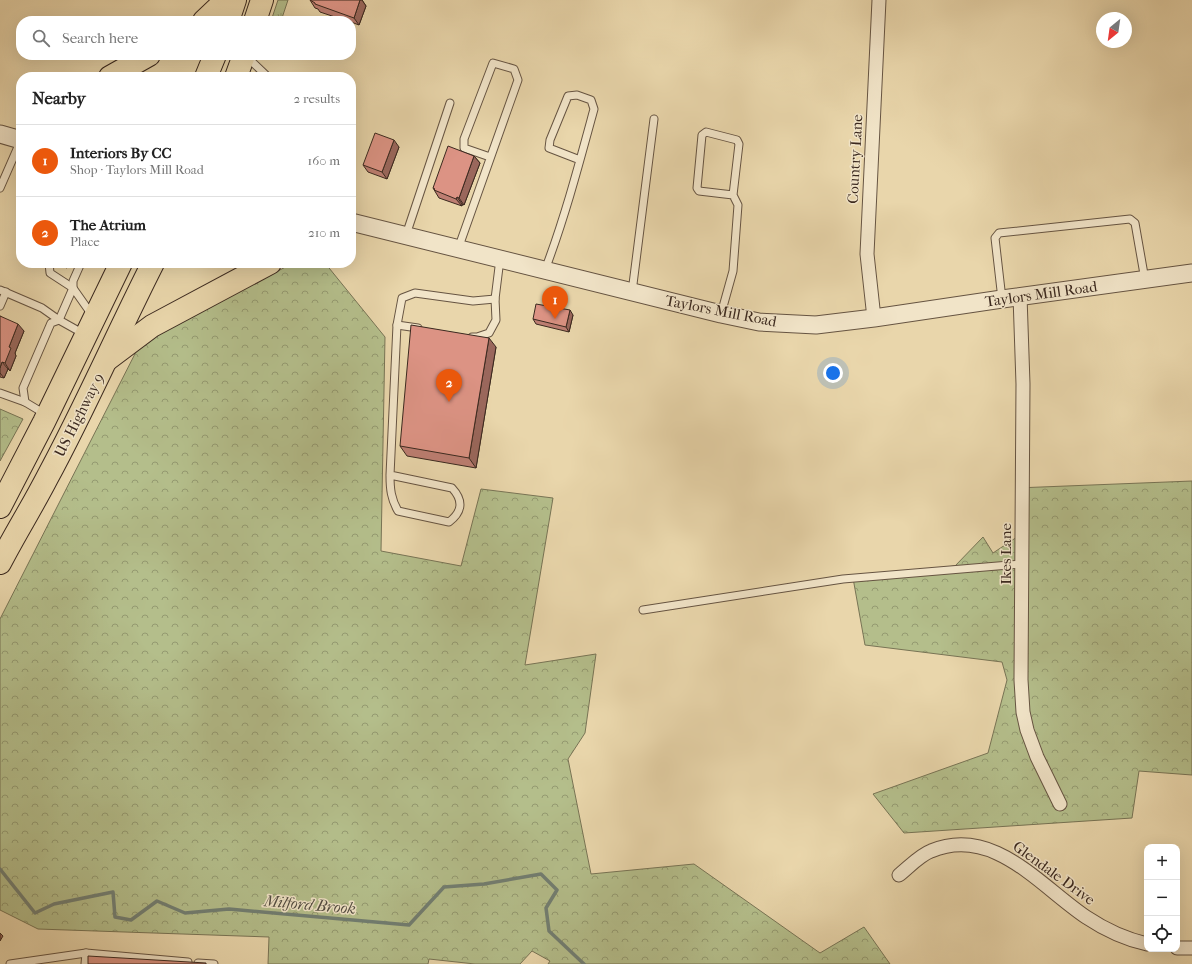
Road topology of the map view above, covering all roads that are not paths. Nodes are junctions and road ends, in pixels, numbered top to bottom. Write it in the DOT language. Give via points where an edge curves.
graph roads {
  1 [pos="226,0"];
  2 [pos="236,0"];
  3 [pos="262,0"];
  4 [pos="879,0"];
  5 [pos="209,16"];
  6 [pos="230,16"];
  7 [pos="257,16"];
  8 [pos="140,60"];
  9 [pos="213,60"];
  10 [pos="242,60"];
  11 [pos="249,60"];
  12 [pos="119,72"];
  13 [pos="208,72"];
  14 [pos="238,72"];
  15 [pos="263,72"];
  16 [pos="450,103"];
  17 [pos="654,119"];
  18 [pos="0,134"];
  19 [pos="16,139"];
  20 [pos="16,151"];
  21 [pos="490,158"];
  22 [pos="580,160"];
  23 [pos="0,188"];
  24 [pos="733,195"];
  25 [pos="356,223"];
  26 [pos="406,235"];
  27 [pos="458,249"];
  28 [pos="500,259"];
  29 [pos="50,268"];
  30 [pos="79,268"];
  31 [pos="119,268"];
  32 [pos="150,268"];
  33 [pos="261,268"];
  34 [pos="545,270"];
  35 [pos="1192,274"];
  36 [pos="1145,280"];
  37 [pos="73,288"];
  38 [pos="3,291"];
  39 [pos="632,292"];
  40 [pos="1020,296"];
  41 [pos="496,299"];
  42 [pos="1002,299"];
  43 [pos="0,306"];
  44 [pos="721,314"];
  45 [pos="874,318"];
  46 [pos="59,320"];
  47 [pos="397,325"];
  48 [pos="90,327"];
  49 [pos="427,328"];
  50 [pos="463,335"];
  51 [pos="107,359"];
  52 [pos="0,393"];
  53 [pos="25,402"];
  54 [pos="47,416"];
  55 [pos="390,475"];
  56 [pos="0,507"];
  57 [pos="0,563"];
  58 [pos="1022,564"];
  59 [pos="643,610"];
  60 [pos="1060,804"];
  61 [pos="899,875"];
  62 [pos="1144,943"];
  63 [pos="1180,948"];
  64 [pos="1192,948"];
  65 [pos="86,953"];
  66 [pos="132,960"];
  67 [pos="10,964"];
  68 [pos="85,964"];
  69 [pos="214,964"];
  1 -- 5 [label="highway"];
  2 -- 6 [label="highway"];
  3 -- 7 [label="highway"];
  4 -- 45 [label="street, Country Lane" via="867,254"];
  8 -- 12 [label="highway"];
  9 -- 13 [label="highway"];
  10 -- 14 [label="highway"];
  11 -- 15 [label="lane"];
  16 -- 26 [label="lane"];
  17 -- 39 [label="lane"];
  18 -- 19 [label="street"];
  20 -- 23 [label="lane"];
  21 -- 21 [label="lane" via="518,80 514,69 493,63 464,139 464,148"];
  21 -- 27 [label="lane"];
  22 -- 22 [label="lane" via="594,109 591,100 578,95 568,96 549,148"];
  22 -- 34 [label="lane" via="562,224"];
  24 -- 24 [label="lane" via="739,144 737,140 706,132 702,135 697,188 699,191"];
  24 -- 44 [label="lane" via="738,205 733,271"];
  25 -- 26 [label="street, Taylors Mill Road"];
  26 -- 27 [label="street, Taylors Mill Road"];
  27 -- 28 [label="street, Taylors Mill Road"];
  28 -- 34 [label="street, Taylors Mill Road"];
  28 -- 41 [label="lane"];
  29 -- 37 [label="lane" via="50,273"];
  30 -- 37 [label="lane"];
  31 -- 48 [label="highway, US Highway 9"];
  32 -- 51 [label="highway, US Highway 9"];
  33 -- 51 [label="highway" via="152,326"];
  34 -- 39 [label="street, Taylors Mill Road"];
  35 -- 36 [label="street, Taylors Mill Road"];
  36 -- 40 [label="street, Taylors Mill Road"];
  36 -- 42 [label="lane" via="1135,223 1130,219 999,233 995,238"];
  37 -- 46 [label="lane"];
  37 -- 48 [label="lane"];
  38 -- 43 [label="lane"];
  38 -- 46 [label="lane" via="42,308"];
  39 -- 44 [label="street, Taylors Mill Road"];
  40 -- 42 [label="street, Taylors Mill Road"];
  40 -- 58 [label="street, Ikes Lane"];
  41 -- 47 [label="lane" via="473,301 415,293 402,298"];
  41 -- 50 [label="lane" via="496,320 489,332 477,338"];
  42 -- 45 [label="street, Taylors Mill Road"];
  44 -- 45 [label="street, Taylors Mill Road" via="759,322 816,325"];
  46 -- 48 [label="lane"];
  46 -- 53 [label="lane" via="51,323 23,388"];
  47 -- 49 [label="lane"];
  47 -- 55 [label="lane"];
  48 -- 54 [label="highway, US Highway 9"];
  51 -- 57 [label="highway, US Highway 9" via="47,479"];
  52 -- 53 [label="lane"];
  53 -- 54 [label="lane"];
  54 -- 56 [label="highway, US Highway 9"];
  55 -- 55 [label="lane" via="390,493 398,511 449,522 457,516 460,509 459,500 452,488"];
  58 -- 59 [label="lane" via="843,579"];
  58 -- 60 [label="street, Ikes Lane" via="1023,712 1037,756"];
  61 -- 62 [label="street, Glendale Drive" via="929,851 943,846 986,848 1012,860 1106,929"];
  63 -- 64 [label="street"];
  65 -- 66 [label="lane"];
  65 -- 67 [label="lane"];
  65 -- 68 [label="lane"];
  66 -- 69 [label="lane"];
}
